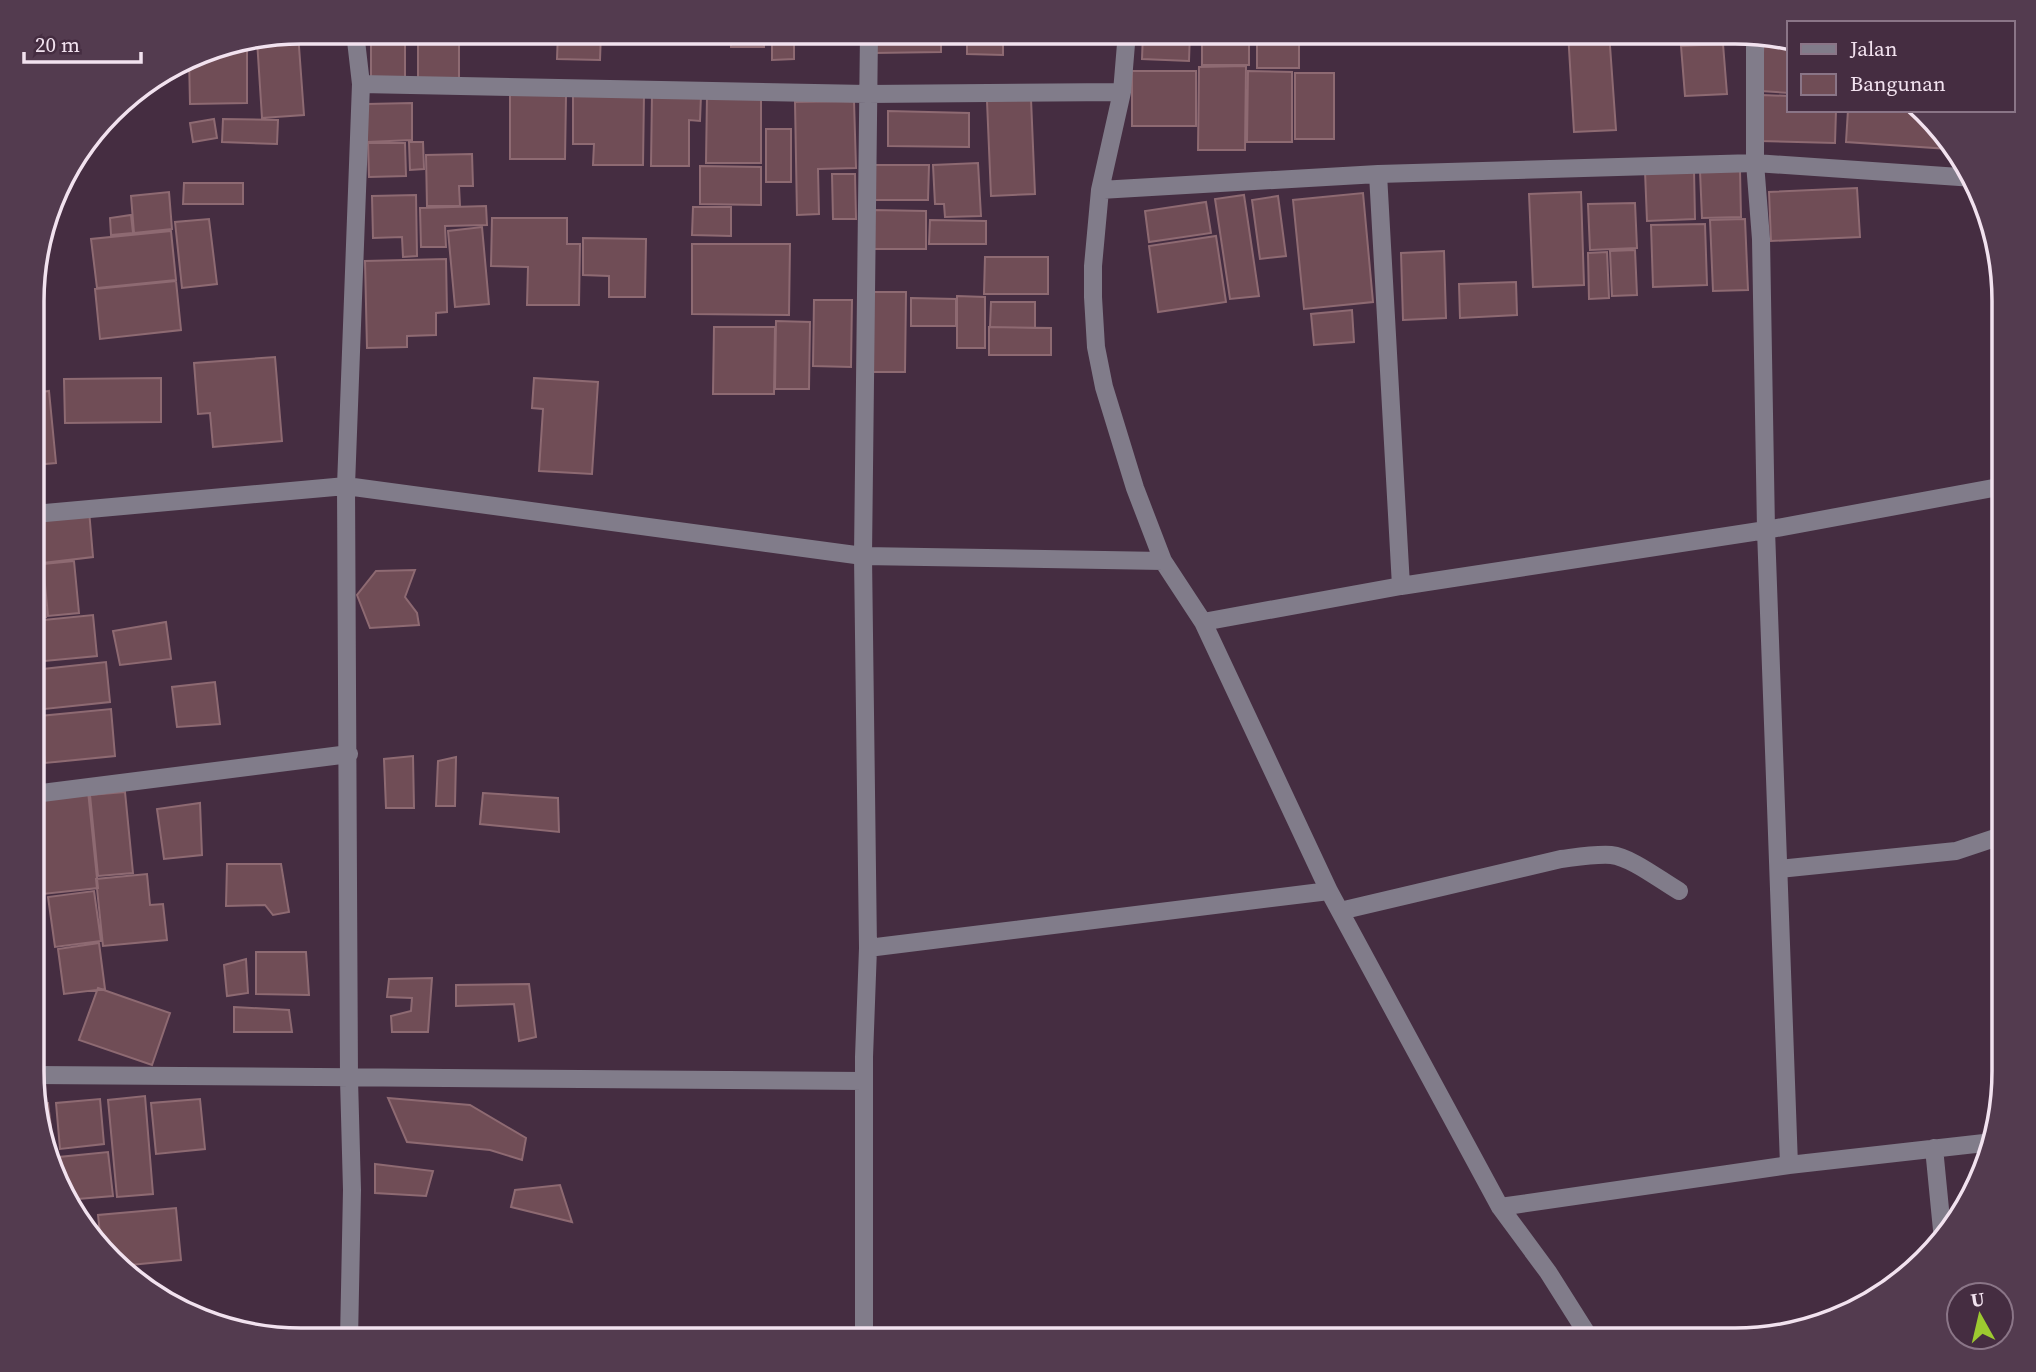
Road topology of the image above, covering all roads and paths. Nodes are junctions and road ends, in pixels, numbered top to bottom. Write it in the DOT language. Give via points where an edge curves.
graph roads {
  1 [pos="356,44"];
  2 [pos="869,44"];
  3 [pos="1126,44"];
  4 [pos="1755,44"];
  5 [pos="361,84"];
  6 [pos="1122,92"];
  7 [pos="867,94"];
  8 [pos="1755,163"];
  9 [pos="1378,174"];
  10 [pos="1961,177"];
  11 [pos="1100,190"];
  12 [pos="346,486"];
  13 [pos="1992,488"];
  14 [pos="44,513"];
  15 [pos="1766,530"];
  16 [pos="863,556"];
  17 [pos="1163,561"];
  18 [pos="1401,586"];
  19 [pos="1203,622"];
  20 [pos="349,754"];
  21 [pos="44,793"];
  22 [pos="1992,839"];
  23 [pos="1779,869"];
  24 [pos="1329,891"];
  25 [pos="1679,891"];
  26 [pos="1340,911"];
  27 [pos="868,948"];
  28 [pos="44,1075"];
  29 [pos="349,1079"];
  30 [pos="864,1081"];
  31 [pos="1982,1143"];
  32 [pos="1934,1148"];
  33 [pos="1789,1165"];
  34 [pos="1500,1206"];
  35 [pos="1941,1225"];
  36 [pos="349,1328"];
  37 [pos="864,1328"];
  38 [pos="1583,1328"];
  1 -- 5 [label="street"];
  2 -- 7 [label="street"];
  3 -- 6 [label="street"];
  4 -- 8 [label="street"];
  5 -- 7 [label="street"];
  5 -- 12 [label="street"];
  6 -- 7 [label="street"];
  6 -- 11 [label="street"];
  7 -- 16 [label="street"];
  8 -- 9 [label="street"];
  8 -- 10 [label="street"];
  8 -- 15 [label="street" via="1761,239"];
  9 -- 11 [label="street"];
  9 -- 18 [label="street"];
  11 -- 17 [label="street" via="1093,266 1096,347 1135,488"];
  12 -- 14 [label="street"];
  12 -- 16 [label="street"];
  12 -- 20 [label="street"];
  13 -- 15 [label="street"];
  15 -- 18 [label="street"];
  15 -- 23 [label="street"];
  16 -- 17 [label="street"];
  16 -- 27 [label="street"];
  17 -- 19 [label="street"];
  18 -- 19 [label="street"];
  19 -- 24 [label="street"];
  20 -- 21 [label="street"];
  20 -- 29 [label="street"];
  22 -- 23 [label="street" via="1956,851"];
  23 -- 33 [label="street"];
  24 -- 26 [label="street"];
  24 -- 27 [label="street"];
  25 -- 26 [label="street" via="1623,858 1590,856"];
  26 -- 34 [label="street"];
  27 -- 30 [label="street"];
  28 -- 29 [label="street"];
  29 -- 30 [label="street"];
  29 -- 36 [label="street"];
  30 -- 37 [label="street"];
  31 -- 32 [label="street"];
  32 -- 33 [label="street"];
  32 -- 35 [label="street"];
  33 -- 34 [label="street"];
  34 -- 38 [label="street"];
}
